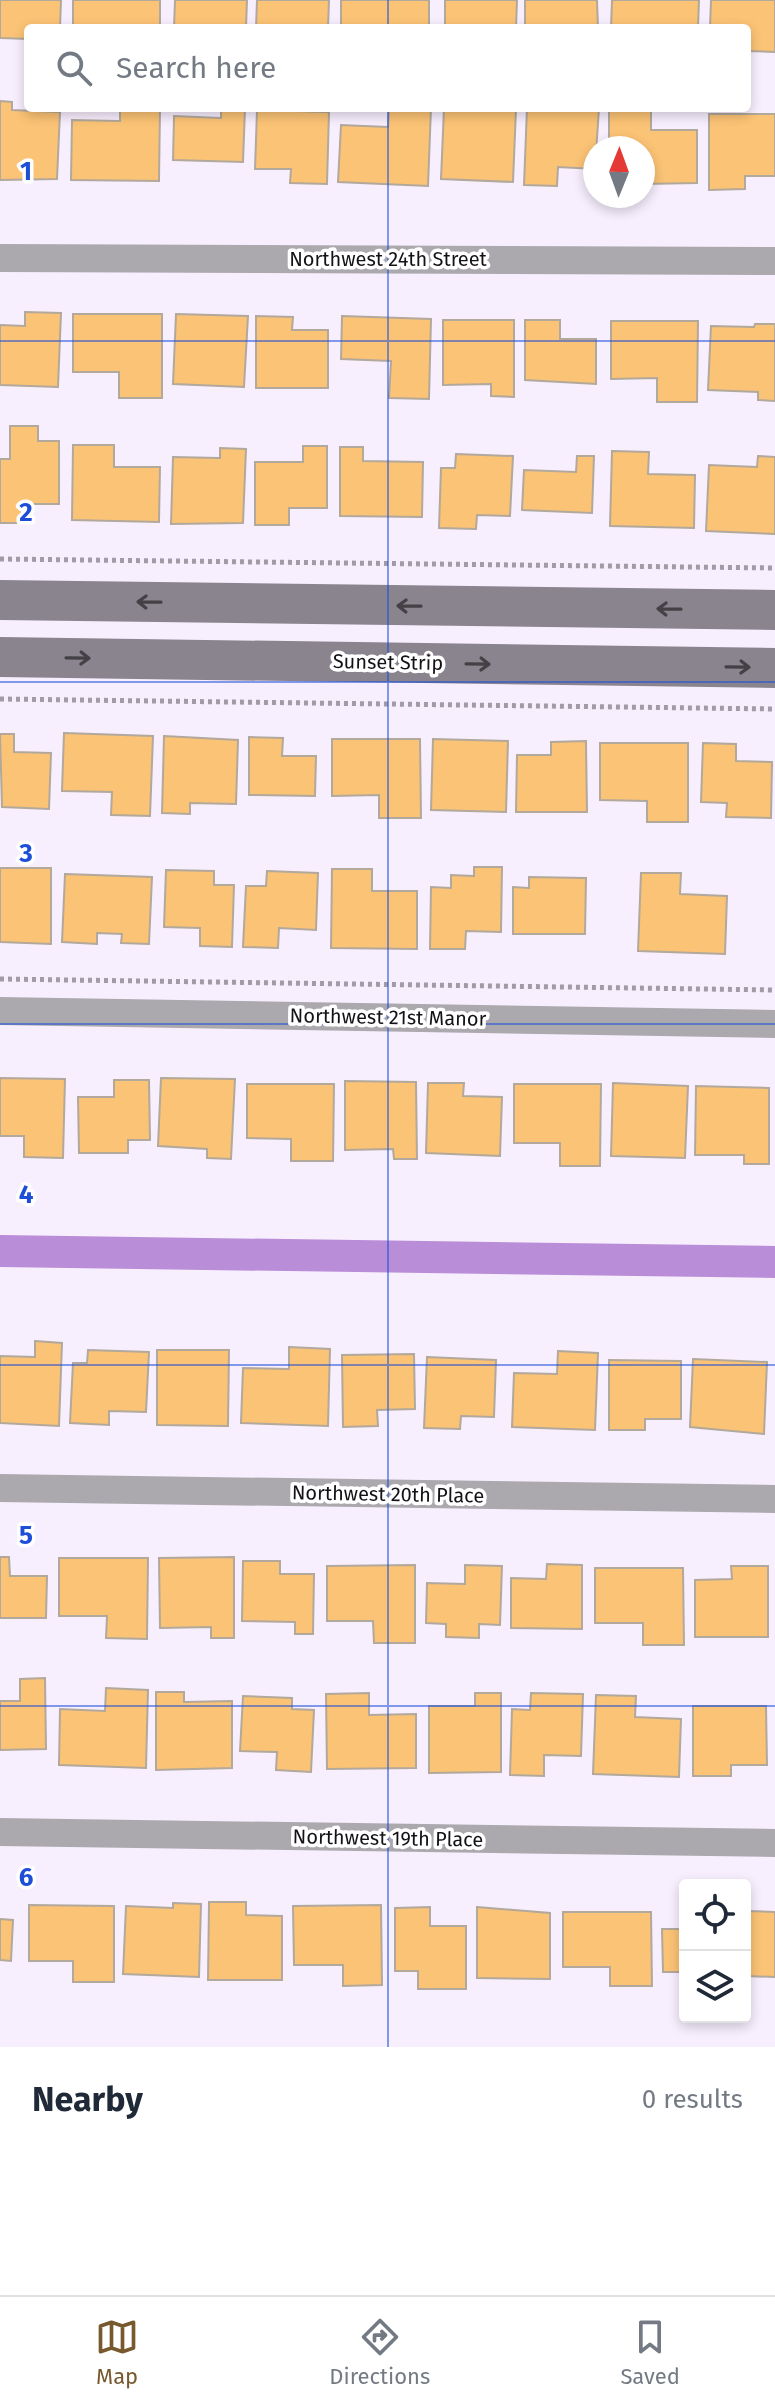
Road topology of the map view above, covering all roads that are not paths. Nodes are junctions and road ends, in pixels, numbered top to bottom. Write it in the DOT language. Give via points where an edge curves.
graph roads {
  1 [pos="0,258"];
  2 [pos="775,261"];
  3 [pos="0,600"];
  4 [pos="775,610"];
  5 [pos="0,657"];
  6 [pos="775,668"];
  7 [pos="0,1011"];
  8 [pos="775,1024"];
  9 [pos="0,1488"];
  10 [pos="775,1499"];
  11 [pos="0,1832"];
  12 [pos="775,1843"];
  1 -- 2 [label="street, Northwest 24th Street"];
  4 -- 3 [label="street, one-way"];
  5 -- 6 [label="street, Sunset Strip, one-way"];
  7 -- 8 [label="street, Northwest 21st Manor"];
  9 -- 10 [label="street, Northwest 20th Place"];
  11 -- 12 [label="street, Northwest 19th Place"];
}
